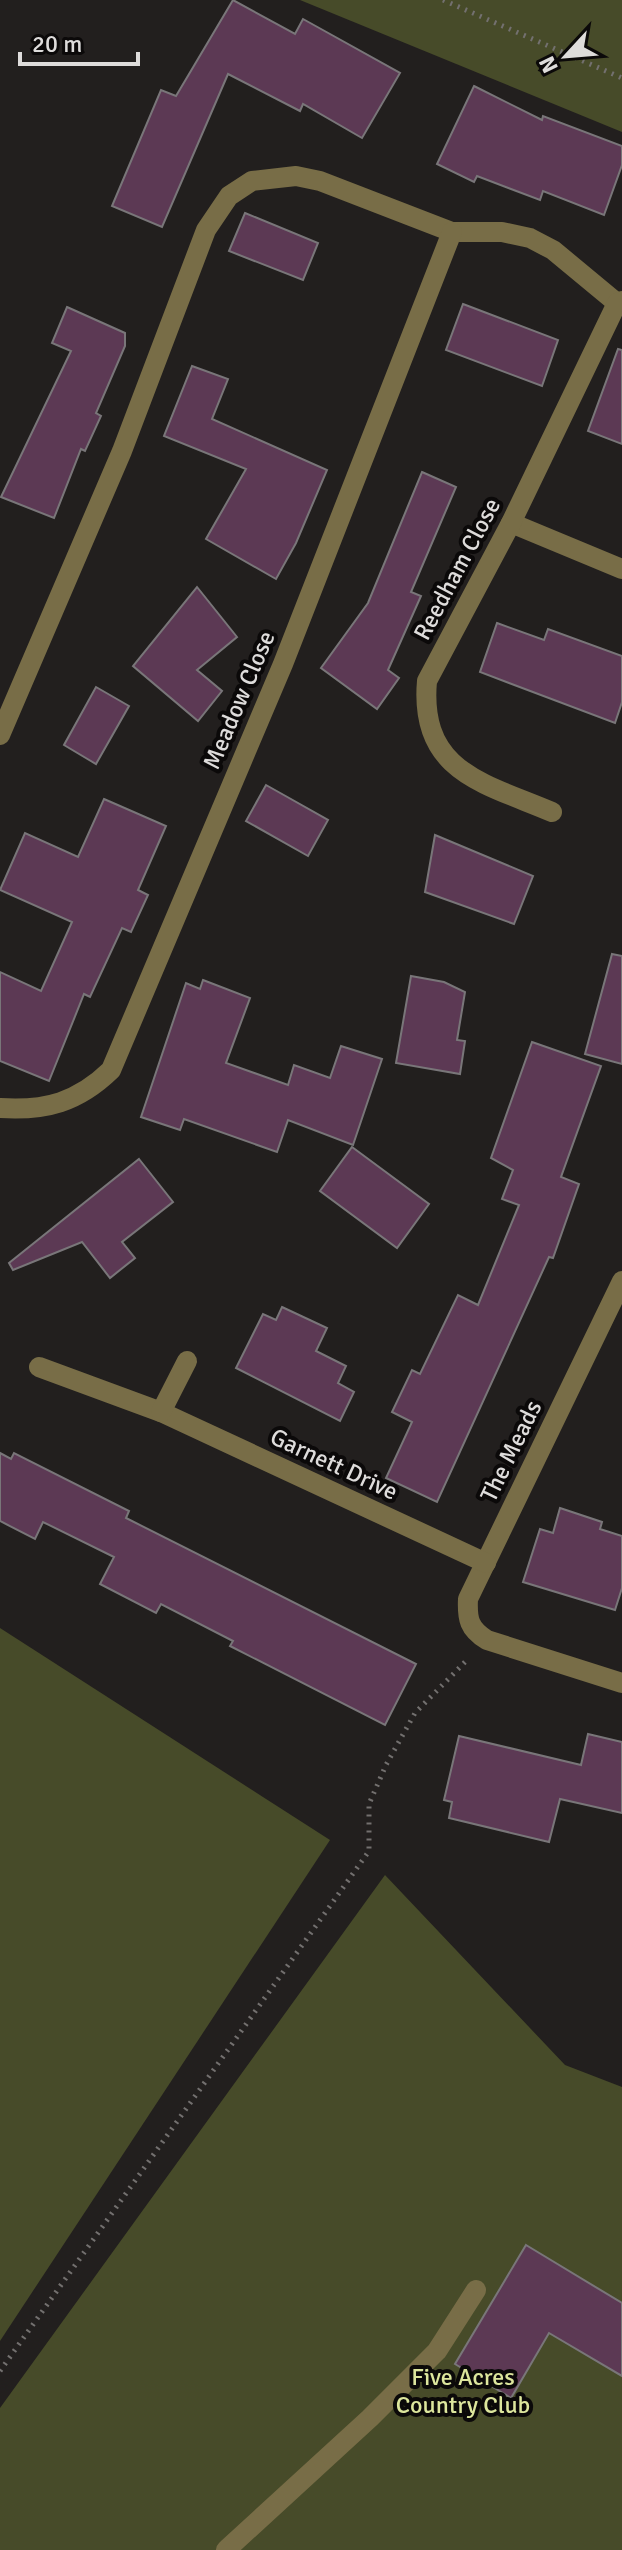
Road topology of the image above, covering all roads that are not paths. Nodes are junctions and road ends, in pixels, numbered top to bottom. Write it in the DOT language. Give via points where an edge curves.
graph roads {
  1 [pos="452,232"];
  2 [pos="620,302"];
  3 [pos="511,523"];
  4 [pos="622,569"];
  5 [pos="0,735"];
  6 [pos="552,812"];
  7 [pos="0,1108"];
  8 [pos="622,1281"];
  9 [pos="187,1361"];
  10 [pos="39,1367"];
  11 [pos="161,1412"];
  12 [pos="486,1563"];
  13 [pos="622,1683"];
  14 [pos="476,2290"];
  15 [pos="226,2550"];
  1 -- 2 [label="street" via="530,238"];
  1 -- 5 [label="street" via="296,176 252,181 229,196 206,230 122,451"];
  1 -- 7 [label="street, Meadow Close" via="283,664 111,1070 69,1101 46,1108"];
  2 -- 3 [label="street, Reedham Close"];
  3 -- 4 [label="street"];
  3 -- 6 [label="street, Reedham Close" via="427,681 425,706 439,748 450,763"];
  8 -- 12 [label="street, The Meads"];
  9 -- 11 [label="street"];
  10 -- 11 [label="street, Garnett Drive"];
  11 -- 12 [label="street, Garnett Drive"];
  12 -- 13 [label="street, The Meads" via="468,1599 467,1617 474,1632"];
  14 -- 15 [label="street" via="437,2351"];
}
